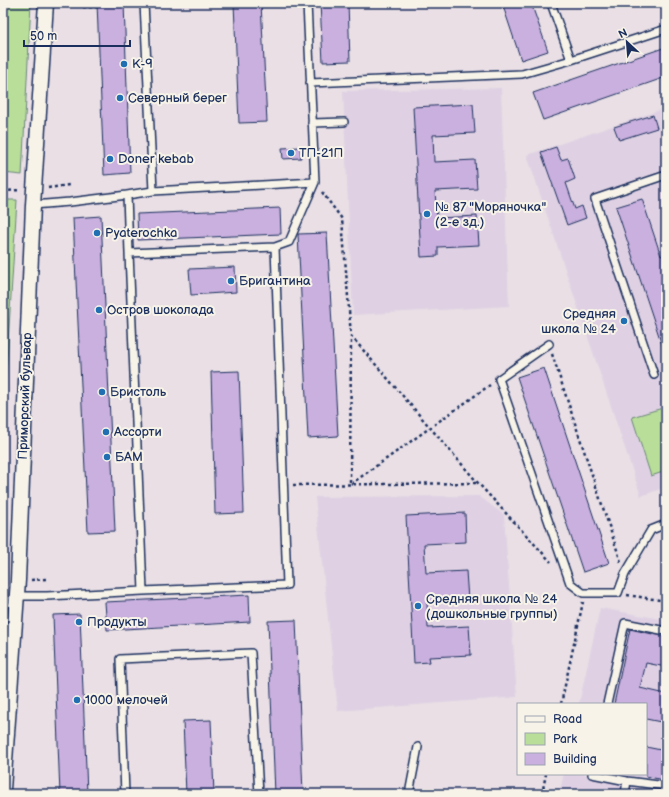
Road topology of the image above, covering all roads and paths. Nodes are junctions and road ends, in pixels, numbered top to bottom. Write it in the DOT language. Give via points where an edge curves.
graph roads {
  1 [pos="46,3"];
  2 [pos="144,3"];
  3 [pos="307,3"];
  4 [pos="550,3"];
  5 [pos="83,7"];
  6 [pos="97,7"];
  7 [pos="666,29"];
  8 [pos="571,60"];
  9 [pos="310,83"];
  10 [pos="344,122"];
  11 [pos="312,123"];
  12 [pos="666,175"];
  13 [pos="314,182"];
  14 [pos="153,192"];
  15 [pos="127,195"];
  16 [pos="33,205"];
  17 [pos="275,247"];
  18 [pos="128,253"];
  19 [pos="351,336"];
  20 [pos="550,344"];
  21 [pos="654,375"];
  22 [pos="499,379"];
  23 [pos="430,427"];
  24 [pos="478,482"];
  25 [pos="350,484"];
  26 [pos="283,485"];
  27 [pos="666,524"];
  28 [pos="555,566"];
  29 [pos="625,574"];
  30 [pos="143,591"];
  31 [pos="618,593"];
  32 [pos="17,596"];
  33 [pos="666,601"];
  34 [pos="583,602"];
  35 [pos="666,631"];
  36 [pos="561,703"];
  37 [pos="607,703"];
  38 [pos="418,747"];
  39 [pos="546,775"];
  40 [pos="597,775"];
  41 [pos="627,781"];
  42 [pos="666,786"];
  43 [pos="3,789"];
  44 [pos="125,794"];
  45 [pos="260,794"];
  46 [pos="409,794"];
  47 [pos="542,794"];
  48 [pos="625,794"];
  1 -- 16 [label="street, Приморский бульвар"];
  2 -- 14 [label="lane"];
  3 -- 9 [label="lane"];
  4 -- 8 [label="lane"];
  5 -- 6 [label="path"];
  7 -- 8 [label="lane"];
  8 -- 9 [label="lane" via="522,74"];
  9 -- 11 [label="lane"];
  10 -- 11 [label="lane"];
  11 -- 13 [label="lane"];
  12 -- 21 [label="lane" via="595,200"];
  13 -- 14 [label="lane"];
  13 -- 17 [label="lane" via="288,242"];
  13 -- 19 [label="path" via="342,219"];
  14 -- 15 [label="lane"];
  15 -- 16 [label="lane"];
  15 -- 18 [label="lane"];
  16 -- 32 [label="street, Приморский бульвар"];
  17 -- 18 [label="lane"];
  17 -- 26 [label="lane"];
  18 -- 30 [label="lane"];
  19 -- 23 [label="path"];
  19 -- 25 [label="path"];
  20 -- 22 [label="lane"];
  20 -- 29 [label="path"];
  22 -- 23 [label="path"];
  22 -- 31 [label="lane" via="570,583 584,593"];
  23 -- 24 [label="path"];
  23 -- 25 [label="path"];
  24 -- 25 [label="path"];
  24 -- 28 [label="path"];
  25 -- 26 [label="path"];
  26 -- 30 [label="lane" via="287,585"];
  27 -- 29 [label="lane" via="651,530"];
  29 -- 31 [label="lane"];
  30 -- 32 [label="lane"];
  31 -- 33 [label="path"];
  32 -- 43 [label="street, Приморский бульвар"];
  34 -- 36 [label="path"];
  35 -- 37 [label="lane" via="625,623"];
  38 -- 46 [label="lane"];
  39 -- 47 [label="path"];
  40 -- 41 [label="lane"];
  41 -- 42 [label="lane"];
  41 -- 48 [label="lane"];
  44 -- 45 [label="lane" via="120,659 251,652"];
}
